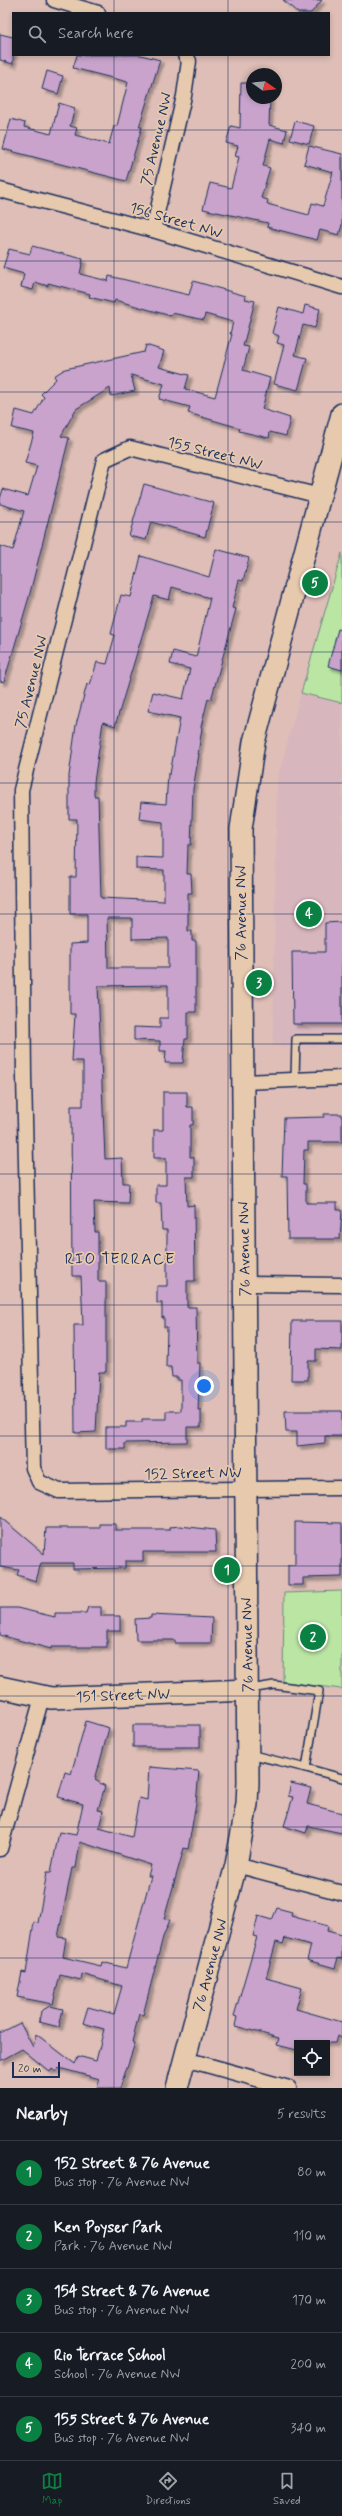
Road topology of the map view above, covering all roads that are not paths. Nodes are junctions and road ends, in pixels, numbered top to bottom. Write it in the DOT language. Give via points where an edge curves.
graph roads {
  1 [pos="54,0"];
  2 [pos="95,12"];
  3 [pos="186,56"];
  4 [pos="0,190"];
  5 [pos="153,230"];
  6 [pos="342,287"];
  7 [pos="342,414"];
  8 [pos="104,460"];
  9 [pos="320,496"];
  10 [pos="342,1039"];
  11 [pos="342,1078"];
  12 [pos="295,1079"];
  13 [pos="242,1082"];
  14 [pos="244,1284"];
  15 [pos="342,1285"];
  16 [pos="46,1486"];
  17 [pos="342,1488"];
  18 [pos="246,1490"];
  19 [pos="0,1687"];
  20 [pos="248,1690"];
  21 [pos="42,1697"];
  22 [pos="248,1754"];
  23 [pos="306,1768"];
  24 [pos="342,1778"];
  25 [pos="0,1849"];
  26 [pos="236,1864"];
  27 [pos="342,1893"];
  28 [pos="185,2059"];
  29 [pos="177,2088"];
  30 [pos="290,2088"];
  1 -- 2 [label="street"];
  3 -- 5 [label="street, 75 Avenue NW" via="189,61 184,96"];
  4 -- 5 [label="street, 156 Street NW"];
  5 -- 6 [label="street, 156 Street NW"];
  7 -- 9 [label="street, 76 Avenue NW"];
  8 -- 9 [label="street, 155 Street NW" via="130,448"];
  8 -- 16 [label="street, 75 Avenue NW" via="21,790 24,1084 33,1468 39,1482"];
  9 -- 13 [label="street, 76 Avenue NW" via="254,742 243,808"];
  10 -- 12 [label="lane" via="296,1039"];
  11 -- 12 [label="street"];
  12 -- 13 [label="street"];
  13 -- 14 [label="street, 76 Avenue NW"];
  14 -- 15 [label="street"];
  14 -- 18 [label="street, 76 Avenue NW"];
  16 -- 18 [label="street, 152 Street NW" via="68,1492"];
  17 -- 18 [label="street, 152 Street NW"];
  18 -- 20 [label="street, 76 Avenue NW"];
  19 -- 21 [label="street, 151 Street NW"];
  20 -- 21 [label="street, 151 Street NW"];
  20 -- 22 [label="street, 76 Avenue NW"];
  20 -- 23 [label="lane" via="274,1684 320,1691"];
  21 -- 25 [label="street"];
  22 -- 23 [label="lane"];
  22 -- 26 [label="street, 76 Avenue NW" via="247,1804"];
  23 -- 24 [label="lane"];
  26 -- 27 [label="street"];
  26 -- 28 [label="street, 76 Avenue NW"];
  28 -- 29 [label="street, 76 Avenue NW"];
  28 -- 30 [label="street"];
}
